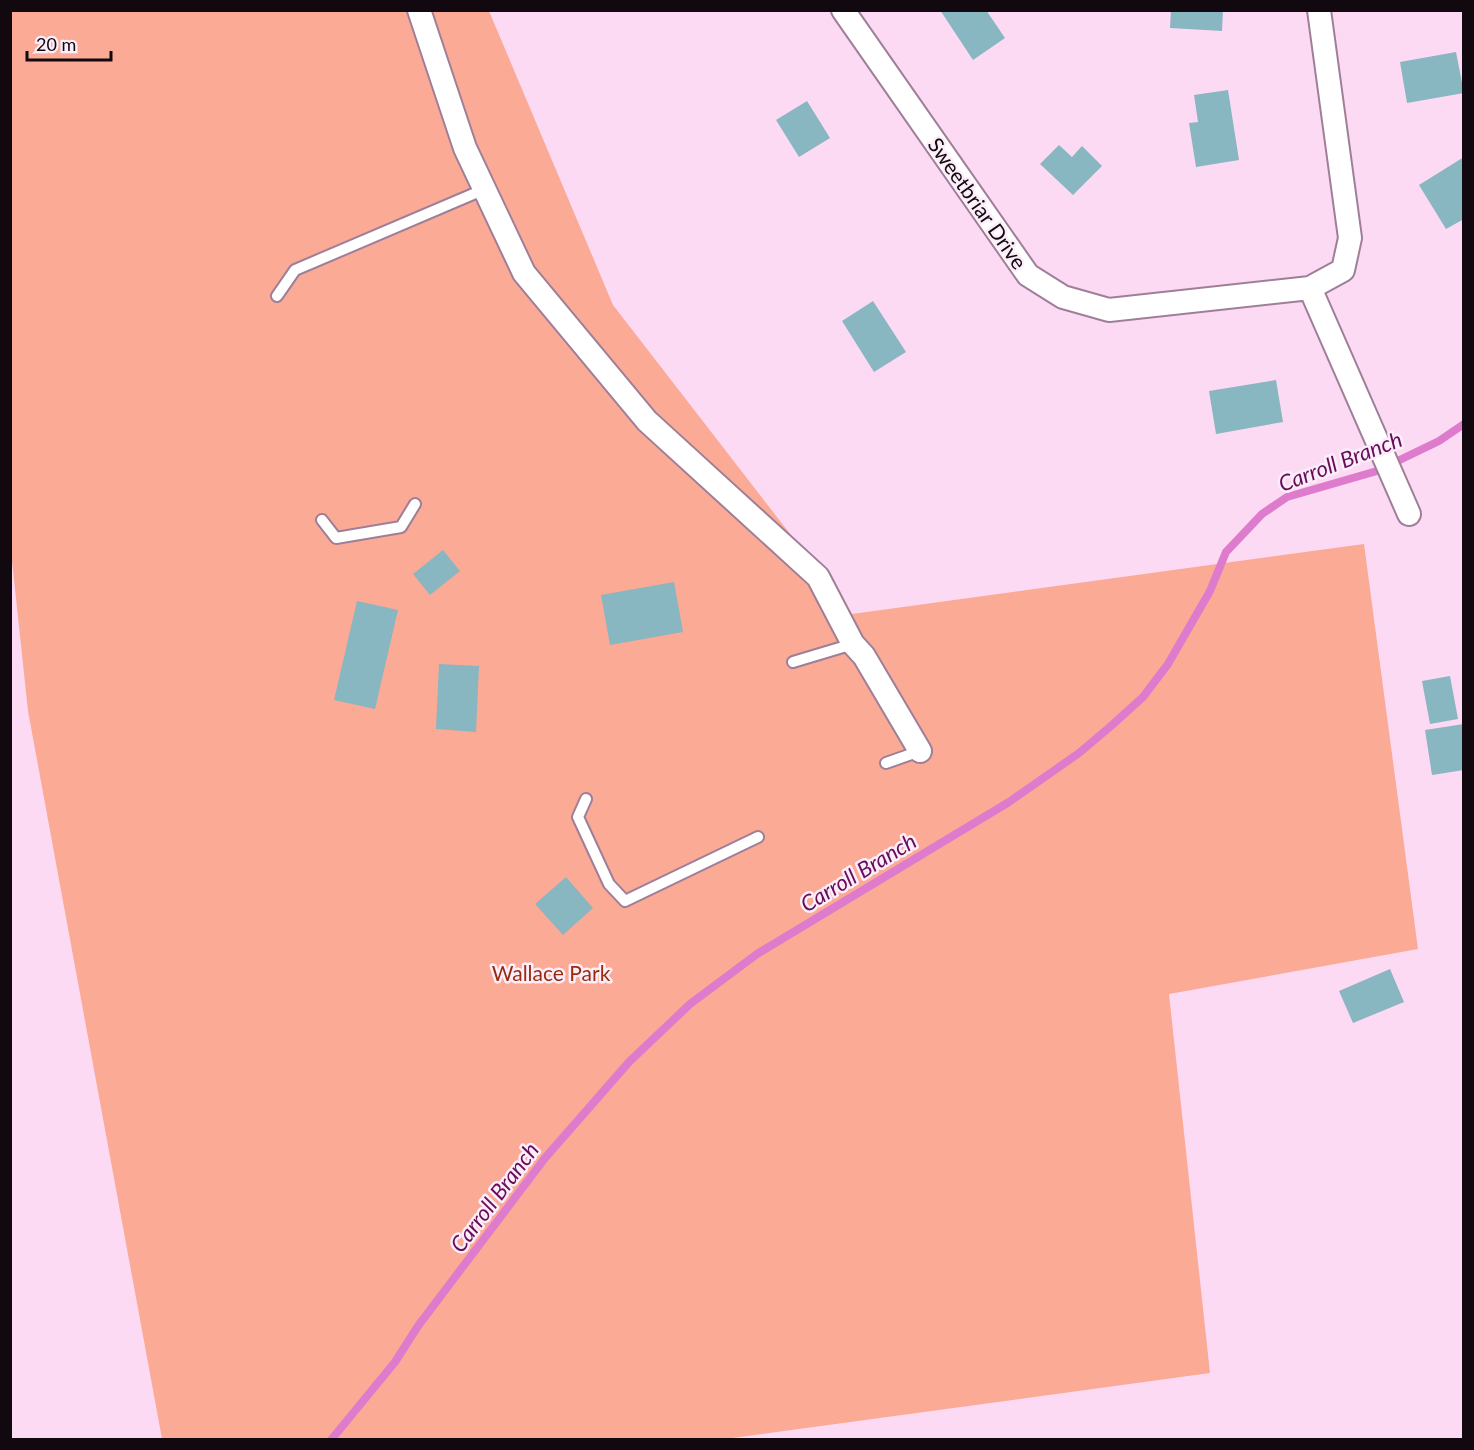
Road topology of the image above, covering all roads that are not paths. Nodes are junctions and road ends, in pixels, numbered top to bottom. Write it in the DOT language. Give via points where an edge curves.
graph roads {
  1 [pos="419,10"];
  2 [pos="843,10"];
  3 [pos="1318,10"];
  4 [pos="485,189"];
  5 [pos="1310,288"];
  6 [pos="277,296"];
  7 [pos="415,504"];
  8 [pos="1409,514"];
  9 [pos="322,520"];
  10 [pos="853,644"];
  11 [pos="794,662"];
  12 [pos="920,751"];
  13 [pos="886,764"];
  14 [pos="586,799"];
  15 [pos="758,837"];
  1 -- 4 [label="street" via="465,148"];
  2 -- 5 [label="street, Sweetbriar Drive" via="1028,274 1063,297 1109,310"];
  3 -- 5 [label="street" via="1350,238 1343,270"];
  4 -- 6 [label="lane" via="295,270"];
  4 -- 10 [label="street" via="524,273 647,421 819,577"];
  5 -- 8 [label="street"];
  7 -- 9 [label="lane" via="401,527 336,538"];
  10 -- 11 [label="lane"];
  10 -- 12 [label="street"];
  12 -- 13 [label="lane"];
  14 -- 15 [label="lane" via="578,817 609,884 625,901"];
}
